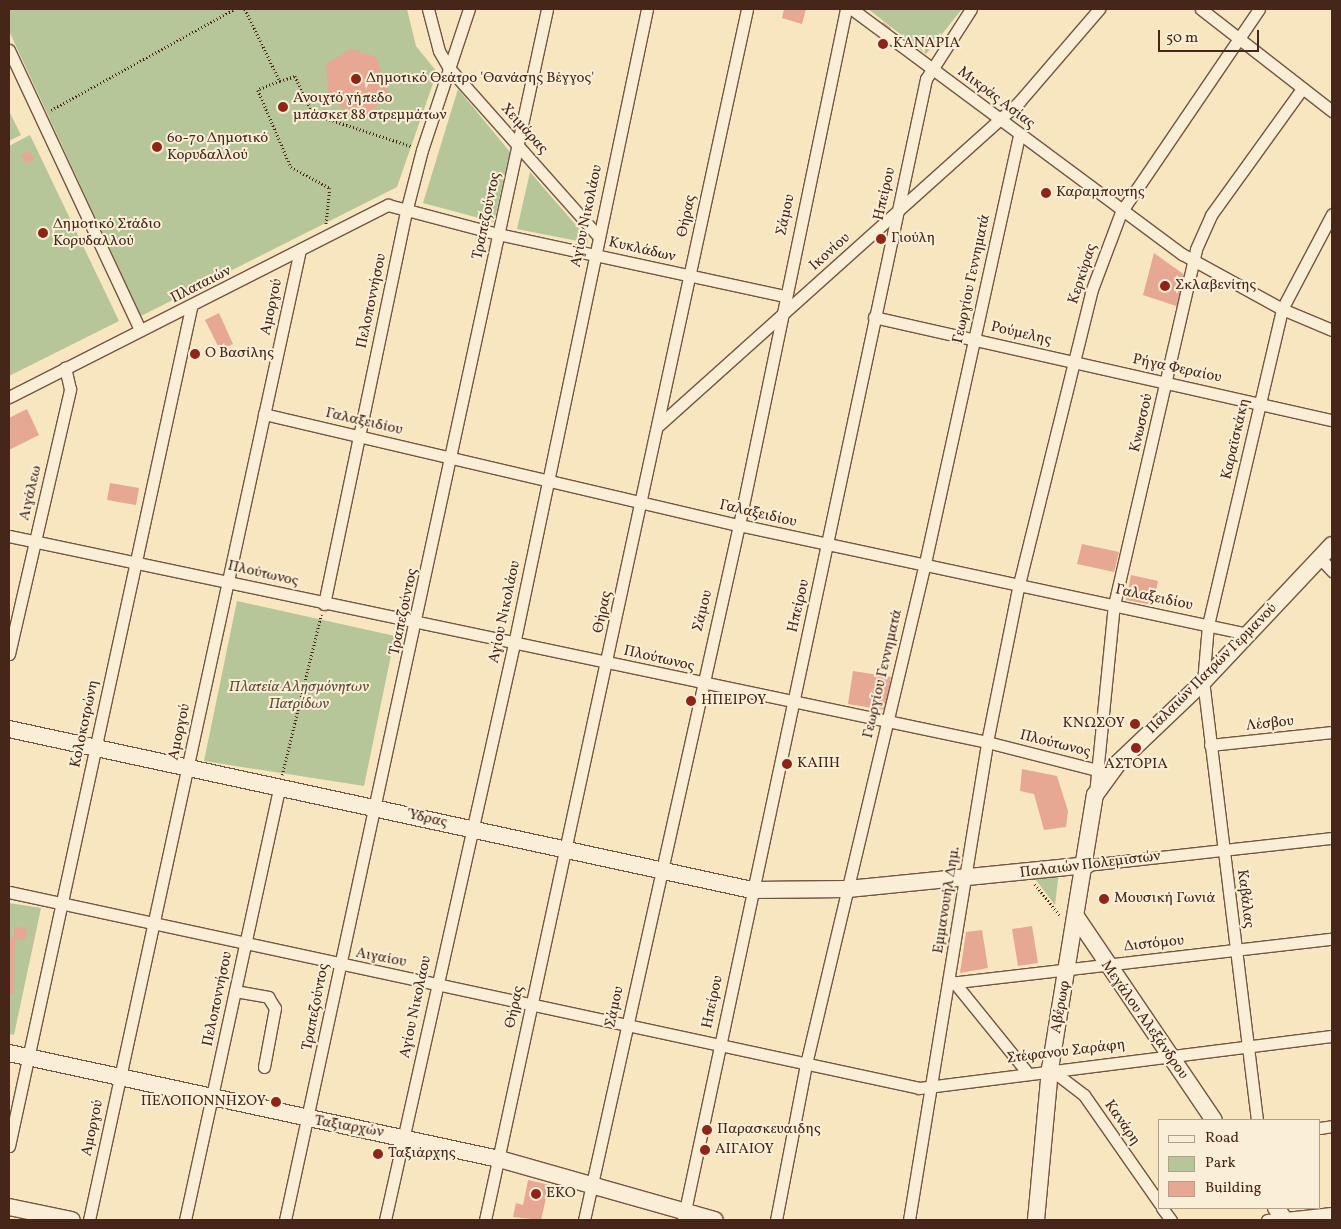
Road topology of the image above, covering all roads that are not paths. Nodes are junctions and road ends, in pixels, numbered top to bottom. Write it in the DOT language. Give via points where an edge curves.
graph roads {
  1 [pos="428,9"];
  2 [pos="469,9"];
  3 [pos="547,9"];
  4 [pos="647,9"];
  5 [pos="747,9"];
  6 [pos="846,9"];
  7 [pos="852,9"];
  8 [pos="970,9"];
  9 [pos="1099,9"];
  10 [pos="1201,9"];
  11 [pos="1259,9"];
  12 [pos="1239,37"];
  13 [pos="9,50"];
  14 [pos="930,67"];
  15 [pos="449,68"];
  16 [pos="1302,89"];
  17 [pos="1332,111"];
  18 [pos="999,120"];
  19 [pos="1020,135"];
  20 [pos="517,144"];
  21 [pos="407,208"];
  22 [pos="896,212"];
  23 [pos="1121,212"];
  24 [pos="1332,214"];
  25 [pos="498,234"];
  26 [pos="598,236"];
  27 [pos="300,250"];
  28 [pos="594,254"];
  29 [pos="1195,262"];
  30 [pos="689,276"];
  31 [pos="784,296"];
  32 [pos="191,308"];
  33 [pos="1282,309"];
  34 [pos="779,317"];
  35 [pos="874,317"];
  36 [pos="140,330"];
  37 [pos="1332,330"];
  38 [pos="975,339"];
  39 [pos="1074,361"];
  40 [pos="65,368"];
  41 [pos="1167,384"];
  42 [pos="9,397"];
  43 [pos="1260,402"];
  44 [pos="264,414"];
  45 [pos="1332,420"];
  46 [pos="659,425"];
  47 [pos="359,436"];
  48 [pos="452,458"];
  49 [pos="547,481"];
  50 [pos="642,503"];
  51 [pos="739,525"];
  52 [pos="9,536"];
  53 [pos="35,542"];
  54 [pos="829,545"];
  55 [pos="1332,545"];
  56 [pos="1320,558"];
  57 [pos="925,563"];
  58 [pos="135,564"];
  59 [pos="1332,571"];
  60 [pos="228,581"];
  61 [pos="1019,584"];
  62 [pos="324,604"];
  63 [pos="1114,605"];
  64 [pos="418,622"];
  65 [pos="1208,625"];
  66 [pos="1248,634"];
  67 [pos="514,644"];
  68 [pos="9,654"];
  69 [pos="607,663"];
  70 [pos="1203,682"];
  71 [pos="700,684"];
  72 [pos="792,703"];
  73 [pos="887,722"];
  74 [pos="9,729"];
  75 [pos="1332,732"];
  76 [pos="987,742"];
  77 [pos="96,746"];
  78 [pos="1210,746"];
  79 [pos="188,766"];
  80 [pos="1097,770"];
  81 [pos="280,785"];
  82 [pos="1095,795"];
  83 [pos="375,806"];
  84 [pos="470,828"];
  85 [pos="1332,838"];
  86 [pos="564,848"];
  87 [pos="1224,850"];
  88 [pos="1087,865"];
  89 [pos="660,869"];
  90 [pos="966,880"];
  91 [pos="848,889"];
  92 [pos="752,890"];
  93 [pos="9,892"];
  94 [pos="62,903"];
  95 [pos="153,923"];
  96 [pos="1076,926"];
  97 [pos="1332,939"];
  98 [pos="245,943"];
  99 [pos="1236,950"];
  100 [pos="1104,964"];
  101 [pos="340,965"];
  102 [pos="1068,968"];
  103 [pos="951,983"];
  104 [pos="437,984"];
  105 [pos="235,991"];
  106 [pos="530,1006"];
  107 [pos="626,1027"];
  108 [pos="1332,1036"];
  109 [pos="719,1046"];
  110 [pos="1249,1046"];
  111 [pos="9,1053"];
  112 [pos="1167,1055"];
  113 [pos="28,1058"];
  114 [pos="806,1064"];
  115 [pos="264,1067"];
  116 [pos="1050,1070"];
  117 [pos="1026,1072"];
  118 [pos="120,1076"];
  119 [pos="930,1087"];
  120 [pos="214,1096"];
  121 [pos="308,1119"];
  122 [pos="1213,1119"];
  123 [pos="1257,1119"];
  124 [pos="403,1136"];
  125 [pos="9,1146"];
  126 [pos="499,1159"];
  127 [pos="592,1182"];
  128 [pos="1158,1201"];
  129 [pos="9,1207"];
  130 [pos="1163,1209"];
  131 [pos="1332,1213"];
  132 [pos="684,1216"];
  133 [pos="1282,1216"];
  134 [pos="72,1220"];
  135 [pos="89,1220"];
  136 [pos="186,1220"];
  137 [pos="285,1220"];
  138 [pos="385,1220"];
  139 [pos="485,1220"];
  140 [pos="584,1220"];
  141 [pos="716,1220"];
  142 [pos="776,1220"];
  143 [pos="909,1220"];
  144 [pos="1036,1220"];
  145 [pos="1171,1220"];
  146 [pos="1267,1220"];
  1 -- 15 [label="street, Χειμάρας" via="439,51"];
  2 -- 15 [label="street, Πελοποννήσου"];
  3 -- 20 [label="street, Τραπεζούντος"];
  4 -- 26 [label="street, Αγίου Νικολάου"];
  5 -- 30 [label="street, Θήρας"];
  6 -- 31 [label="street, Σάμου"];
  7 -- 14 [label="street, Μικράς Ασίας"];
  8 -- 14 [label="street, Ηπείρου"];
  9 -- 18 [label="street, Ικονίου"];
  10 -- 12 [label="street"];
  11 -- 12 [label="street, Κερκύρας"];
  12 -- 16 [label="street"];
  12 -- 23 [label="street, Κερκύρας"];
  13 -- 36 [label="street"];
  14 -- 18 [label="street, Μικράς Ασίας"];
  14 -- 22 [label="street, Ηπείρου"];
  15 -- 20 [label="street, Χειμάρας"];
  15 -- 21 [label="street, Πελοποννήσου"];
  16 -- 17 [label="street"];
  16 -- 29 [label="street, Κνωσσού" via="1211,215 1202,232"];
  18 -- 19 [label="street, Μικράς Ασίας"];
  18 -- 22 [label="street, Ικονίου"];
  19 -- 23 [label="street, Μικράς Ασίας"];
  19 -- 38 [label="street, Γεωργίου Γεννηματά"];
  20 -- 25 [label="street, Τραπεζούντος"];
  20 -- 26 [label="street, Χειμάρας"];
  21 -- 25 [label="street, Κυκλάδων"];
  21 -- 27 [label="street, Πλαταιών" via="381,208"];
  21 -- 47 [label="street, Πελοποννήσου"];
  22 -- 34 [label="street, Ικονίου"];
  22 -- 35 [label="street, Ηπείρου"];
  23 -- 29 [label="street, Μικράς Ασίας"];
  23 -- 39 [label="street, Κερκύρας" via="1091,292"];
  24 -- 33 [label="street, Καραϊσκάκη"];
  25 -- 28 [label="street, Κυκλάδων"];
  25 -- 48 [label="street, Τραπεζούντος"];
  26 -- 28 [label="street, Αγίου Νικολάου"];
  27 -- 32 [label="street, Πλαταιών"];
  27 -- 44 [label="street, Αμοργού"];
  28 -- 30 [label="street, Κυκλάδων"];
  28 -- 49 [label="street, Αγίου Νικολάου"];
  29 -- 33 [label="street, Μικράς Ασίας"];
  29 -- 41 [label="street, Κνωσσού"];
  30 -- 31 [label="street, Κυκλάδων"];
  30 -- 46 [label="street, Θήρας"];
  31 -- 34 [label="street, Σάμου"];
  32 -- 36 [label="street, Πλαταιών"];
  32 -- 58 [label="street, Κολοκοτρώνη"];
  33 -- 37 [label="street, Μικράς Ασίας"];
  33 -- 43 [label="street, Καραϊσκάκη"];
  34 -- 46 [label="street, Ικονίου"];
  34 -- 51 [label="street, Σάμου"];
  35 -- 38 [label="street, Ρούμελης"];
  35 -- 54 [label="street, Ηπείρου"];
  36 -- 40 [label="street, Πλαταιών"];
  38 -- 39 [label="street, Ρούμελης"];
  38 -- 57 [label="street, Γεωργίου Γεννηματά"];
  39 -- 41 [label="street, Ρήγα Φεραίου"];
  39 -- 61 [label="street, Κερκύρας"];
  40 -- 42 [label="street, Πλαταιών"];
  40 -- 53 [label="street, Αιγάλεω" via="70,389"];
  41 -- 43 [label="street, Ρήγα Φεραίου"];
  41 -- 63 [label="street, Κνωσσού"];
  43 -- 45 [label="street, Ρήγα Φεραίου"];
  43 -- 65 [label="street, Καραϊσκάκη"];
  44 -- 47 [label="street, Γαλαξειδίου"];
  44 -- 60 [label="street, Αμοργού"];
  46 -- 50 [label="street, Θήρας"];
  47 -- 48 [label="street, Γαλαξειδίου"];
  47 -- 62 [label="street, Πελοποννήσου"];
  48 -- 49 [label="street, Γαλαξειδίου"];
  48 -- 64 [label="street, Τραπεζούντος"];
  49 -- 50 [label="street, Γαλαξειδίου"];
  49 -- 67 [label="street, Αγίου Νικολάου"];
  50 -- 51 [label="street, Γαλαξειδίου"];
  50 -- 69 [label="street, Θήρας"];
  51 -- 54 [label="street, Γαλαξειδίου"];
  51 -- 71 [label="street, Σάμου"];
  52 -- 53 [label="street, Πλούτωνος"];
  53 -- 58 [label="street, Πλούτωνος"];
  53 -- 68 [label="street, Αιγάλεω"];
  54 -- 57 [label="street, Γαλαξειδίου"];
  54 -- 72 [label="street, Ηπείρου"];
  55 -- 56 [label="street, Παλαιών Πατρών Γερμανού"];
  56 -- 59 [label="street"];
  56 -- 66 [label="street, Παλαιών Πατρών Γερμανού"];
  57 -- 61 [label="street, Γαλαξειδίου"];
  57 -- 73 [label="street, Γεωργίου Γεννηματά"];
  58 -- 60 [label="street, Πλούτωνος"];
  58 -- 77 [label="street, Κολοκοτρώνη"];
  60 -- 62 [label="street, Πλούτωνος"];
  60 -- 79 [label="street, Αμοργού"];
  61 -- 63 [label="street, Γαλαξειδίου"];
  61 -- 76 [label="street, Εμμανουήλ Δημ."];
  62 -- 64 [label="street, Πλούτωνος"];
  63 -- 65 [label="street, Γαλαξειδίου"];
  63 -- 80 [label="street, Κνωσσού"];
  64 -- 67 [label="street, Πλούτωνος"];
  64 -- 83 [label="street, Τραπεζούντος"];
  65 -- 66 [label="street, Γαλαξειδίου"];
  65 -- 70 [label="street, Καραϊσκάκη"];
  66 -- 70 [label="street, Παλαιών Πατρών Γερμανού"];
  67 -- 69 [label="street, Πλούτωνος"];
  67 -- 84 [label="street, Αγίου Νικολάου"];
  69 -- 71 [label="street, Πλούτωνος"];
  69 -- 86 [label="street, Θήρας"];
  70 -- 78 [label="street, Καβάλας"];
  70 -- 82 [label="street, Παλαιών Πατρών Γερμανού" via="1118,763"];
  71 -- 72 [label="street, Πλούτωνος"];
  71 -- 89 [label="street, Σάμου"];
  72 -- 73 [label="street, Πλούτωνος"];
  72 -- 92 [label="street, Ηπείρου"];
  73 -- 76 [label="street, Πλούτωνος"];
  73 -- 91 [label="street, Γεωργίου Γεννηματά"];
  74 -- 77 [label="street, Ύδρας"];
  75 -- 78 [label="street, Λέσβου"];
  76 -- 80 [label="street, Πλούτωνος"];
  76 -- 90 [label="street, Εμμανουήλ Δημ."];
  77 -- 79 [label="street, Ύδρας"];
  77 -- 94 [label="street, Κολοκοτρώνη"];
  78 -- 87 [label="street, Καβάλας"];
  79 -- 81 [label="street, Ύδρας"];
  79 -- 95 [label="street, Αμοργού"];
  80 -- 82 [label="street, Κνωσσού"];
  81 -- 83 [label="street, Ύδρας"];
  81 -- 98 [label="street, Πελοποννήσου"];
  82 -- 88 [label="street, Αβέρωφ"];
  83 -- 84 [label="street, Ύδρας"];
  83 -- 101 [label="street, Τραπεζούντος"];
  84 -- 86 [label="street, Ύδρας"];
  84 -- 104 [label="street, Αγίου Νικολάου"];
  85 -- 87 [label="street, Παλαιών Πολεμιστών"];
  86 -- 89 [label="street, Ύδρας"];
  86 -- 106 [label="street, Θήρας"];
  87 -- 88 [label="street, Παλαιών Πολεμιστών"];
  87 -- 99 [label="street, Καβάλας"];
  88 -- 90 [label="street, Παλαιών Πολεμιστών"];
  88 -- 96 [label="street, Αβέρωφ"];
  89 -- 92 [label="street, Ύδρας"];
  89 -- 107 [label="street, Σάμου"];
  90 -- 91 [label="street, Παλαιών Πολεμιστών"];
  90 -- 103 [label="street, Εμμανουήλ Δημ."];
  91 -- 92 [label="street, Ύδρας"];
  91 -- 114 [label="street, Γεωργίου Γεννηματά"];
  92 -- 109 [label="street, Ηπείρου"];
  93 -- 94 [label="street, Αιγαίου"];
  94 -- 95 [label="street, Αιγαίου"];
  94 -- 113 [label="street, Κολοκοτρώνη"];
  95 -- 98 [label="street, Αιγαίου"];
  95 -- 118 [label="street, Αμοργού"];
  96 -- 100 [label="street, Μεγάλου Αλεξάνδρου"];
  96 -- 102 [label="street, Αβέρωφ"];
  97 -- 99 [label="street, Διστόμου"];
  98 -- 101 [label="street, Αιγαίου"];
  98 -- 105 [label="street, Πελοποννήσου"];
  99 -- 100 [label="street, Διστόμου"];
  99 -- 110 [label="street, Καβάλας"];
  100 -- 102 [label="street, Διστόμου"];
  100 -- 112 [label="street, Μεγάλου Αλεξάνδρου"];
  101 -- 104 [label="street, Αιγαίου"];
  101 -- 121 [label="street, Τραπεζούντος"];
  102 -- 103 [label="street, Διστόμου"];
  102 -- 116 [label="street, Αβέρωφ"];
  103 -- 117 [label="street"];
  103 -- 119 [label="street, Εμμανουήλ Δημ."];
  104 -- 106 [label="street, Αιγαίου"];
  104 -- 124 [label="street, Αγίου Νικολάου"];
  105 -- 115 [label="street" via="268,997 275,1008"];
  105 -- 120 [label="street, Πελοποννήσου"];
  106 -- 107 [label="street, Αιγαίου"];
  106 -- 126 [label="street, Θήρας"];
  107 -- 109 [label="street, Αιγαίου"];
  107 -- 127 [label="street, Σάμου"];
  108 -- 110 [label="street, Στέφανου Σαράφη"];
  109 -- 114 [label="street, Αιγαίου"];
  109 -- 132 [label="street, Ηπείρου"];
  110 -- 112 [label="street, Στέφανου Σαράφη"];
  110 -- 123 [label="street, Καβάλας"];
  111 -- 113 [label="street, Ταξιαρχών"];
  112 -- 116 [label="street, Στέφανου Σαράφη"];
  112 -- 122 [label="street, Μεγάλου Αλεξάνδρου"];
  113 -- 118 [label="street, Ταξιαρχών"];
  113 -- 125 [label="street, Κολοκοτρώνη"];
  114 -- 119 [label="street, Στέφανου Σαράφη"];
  114 -- 142 [label="street, Γεωργίου Γεννηματά"];
  116 -- 117 [label="street, Στέφανου Σαράφη"];
  116 -- 128 [label="street, Κανάρη" via="1084,1095"];
  116 -- 144 [label="street, Αβέρωφ"];
  117 -- 119 [label="street, Στέφανου Σαράφη"];
  118 -- 120 [label="street, Ταξιαρχών"];
  118 -- 135 [label="street, Αμοργού"];
  119 -- 143 [label="street, Εμμανουήλ Δημ."];
  120 -- 121 [label="street, Ταξιαρχών"];
  120 -- 136 [label="street, Πελοποννήσου"];
  121 -- 124 [label="street, Ταξιαρχών"];
  121 -- 137 [label="street, Τραπεζούντος"];
  124 -- 126 [label="street, Ταξιαρχών"];
  124 -- 138 [label="street, Αγίου Νικολάου"];
  126 -- 127 [label="street, Ταξιαρχών"];
  126 -- 139 [label="street, Θήρας"];
  127 -- 132 [label="street, Ταξιαρχών"];
  127 -- 140 [label="street, Σάμου"];
  129 -- 134 [label="street"];
  130 -- 145 [label="street"];
  131 -- 133 [label="street"];
  132 -- 141 [label="street, Ταξιαρχών"];
  133 -- 146 [label="street"];
}
